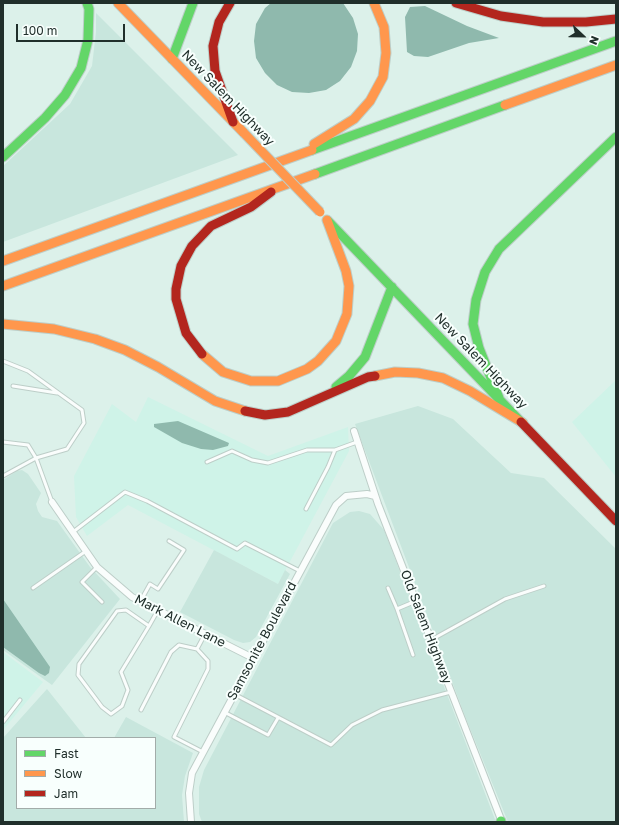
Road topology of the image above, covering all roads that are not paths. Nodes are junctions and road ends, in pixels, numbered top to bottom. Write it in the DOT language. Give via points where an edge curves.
graph roads {
  1 [pos="87,3"];
  2 [pos="118,3"];
  3 [pos="194,3"];
  4 [pos="230,3"];
  5 [pos="374,3"];
  6 [pos="456,3"];
  7 [pos="616,19"];
  8 [pos="616,41"];
  9 [pos="172,59"];
  10 [pos="616,65"];
  11 [pos="233,122"];
  12 [pos="616,137"];
  13 [pos="3,157"];
  14 [pos="288,159"];
  15 [pos="278,186"];
  16 [pos="327,220"];
  17 [pos="3,261"];
  18 [pos="3,286"];
  19 [pos="392,287"];
  20 [pos="3,324"];
  21 [pos="3,361"];
  22 [pos="13,386"];
  23 [pos="59,393"];
  24 [pos="326,396"];
  25 [pos="499,398"];
  26 [pos="523,423"];
  27 [pos="354,431"];
  28 [pos="3,442"];
  29 [pos="357,442"];
  30 [pos="335,450"];
  31 [pos="36,458"];
  32 [pos="207,462"];
  33 [pos="3,476"];
  34 [pos="375,496"];
  35 [pos="52,502"];
  36 [pos="306,509"];
  37 [pos="616,521"];
  38 [pos="73,532"];
  39 [pos="169,540"];
  40 [pos="86,551"];
  41 [pos="97,567"];
  42 [pos="300,571"];
  43 [pos="544,586"];
  44 [pos="33,588"];
  45 [pos="388,588"];
  46 [pos="416,601"];
  47 [pos="102,602"];
  48 [pos="140,602"];
  49 [pos="397,609"];
  50 [pos="158,610"];
  51 [pos="149,626"];
  52 [pos="205,634"];
  53 [pos="431,640"];
  54 [pos="197,649"];
  55 [pos="413,655"];
  56 [pos="253,658"];
  57 [pos="451,692"];
  58 [pos="234,694"];
  59 [pos="20,700"];
  60 [pos="141,710"];
  61 [pos="224,712"];
  62 [pos="278,718"];
  63 [pos="3,722"];
  64 [pos="203,752"];
  65 [pos="191,822"];
  66 [pos="501,822"];
  1 -- 13 [label="main road" via="88,40 81,68 65,95"];
  2 -- 9 [label="main road, New Salem Highway"];
  3 -- 9 [label="main road"];
  4 -- 11 [label="main road" via="219,22 213,46 215,71"];
  5 -- 14 [label="main road" via="384,27 386,53 383,77 370,101 354,119"];
  6 -- 7 [label="main road" via="501,16 544,22"];
  8 -- 14 [label="main road"];
  9 -- 11 [label="main road, New Salem Highway"];
  10 -- 15 [label="main road"];
  11 -- 16 [label="main road, New Salem Highway, bridge"];
  12 -- 25 [label="main road" via="500,249 485,272 476,300 473,324 479,348"];
  14 -- 17 [label="main road"];
  15 -- 16 [label="main road" via="251,207 211,226 192,246 181,266 176,294 181,321 194,345 212,365 236,377 264,382 278,381 318,362 336,341 347,314 349,286"];
  15 -- 18 [label="main road"];
  16 -- 19 [label="main road, New Salem Highway"];
  19 -- 24 [label="main road" via="365,357 349,376"];
  19 -- 25 [label="main road, New Salem Highway"];
  20 -- 24 [label="main road" via="54,329 95,339 132,353 215,402 238,410 265,415 288,412"];
  21 -- 23 [label="lane" via="28,371"];
  22 -- 23 [label="lane"];
  23 -- 31 [label="lane" via="82,410 84,423 66,449"];
  24 -- 26 [label="main road" via="368,378 395,372 418,373 443,378"];
  25 -- 26 [label="main road, New Salem Highway"];
  26 -- 37 [label="main road, New Salem Highway"];
  27 -- 29 [label="street, Old Salem Highway"];
  28 -- 31 [label="lane" via="28,445"];
  29 -- 30 [label="lane"];
  29 -- 34 [label="street, Old Salem Highway"];
  30 -- 32 [label="lane" via="307,450 268,463 252,460 232,451"];
  30 -- 36 [label="lane"];
  31 -- 33 [label="lane"];
  31 -- 35 [label="lane"];
  34 -- 42 [label="street, Samsonite Boulevard" via="346,496 336,505"];
  34 -- 46 [label="street, Old Salem Highway"];
  35 -- 38 [label="street, Mark Allen Lane"];
  38 -- 40 [label="street, Mark Allen Lane"];
  38 -- 42 [label="lane" via="125,492 237,549 245,543"];
  39 -- 48 [label="lane" via="184,550 158,589 150,584"];
  40 -- 41 [label="street, Mark Allen Lane"];
  40 -- 44 [label="lane"];
  41 -- 47 [label="lane" via="82,582"];
  41 -- 48 [label="street, Mark Allen Lane"];
  42 -- 56 [label="street, Samsonite Boulevard"];
  43 -- 53 [label="lane" via="505,599"];
  45 -- 49 [label="lane"];
  46 -- 49 [label="lane"];
  46 -- 53 [label="street, Old Salem Highway"];
  48 -- 50 [label="street, Mark Allen Lane"];
  49 -- 55 [label="lane"];
  50 -- 51 [label="lane"];
  50 -- 52 [label="street, Mark Allen Lane"];
  51 -- 51 [label="lane" via="121,672 128,690 122,706 111,714 102,708 78,675 79,664 117,611 126,610"];
  52 -- 54 [label="lane"];
  52 -- 56 [label="street, Mark Allen Lane"];
  53 -- 57 [label="street, Old Salem Highway"];
  54 -- 60 [label="lane" via="184,645 171,652"];
  54 -- 64 [label="lane" via="208,661 208,669 174,737"];
  56 -- 58 [label="street, Samsonite Boulevard"];
  57 -- 62 [label="lane" via="369,716 352,725 331,745"];
  57 -- 66 [label="street, Old Salem Highway"];
  58 -- 61 [label="street, Samsonite Boulevard"];
  58 -- 62 [label="lane"];
  59 -- 63 [label="lane"];
  61 -- 62 [label="lane" via="268,735"];
  61 -- 64 [label="street, Samsonite Boulevard"];
  64 -- 65 [label="street, Samsonite Boulevard" via="192,774 189,793"];
}
